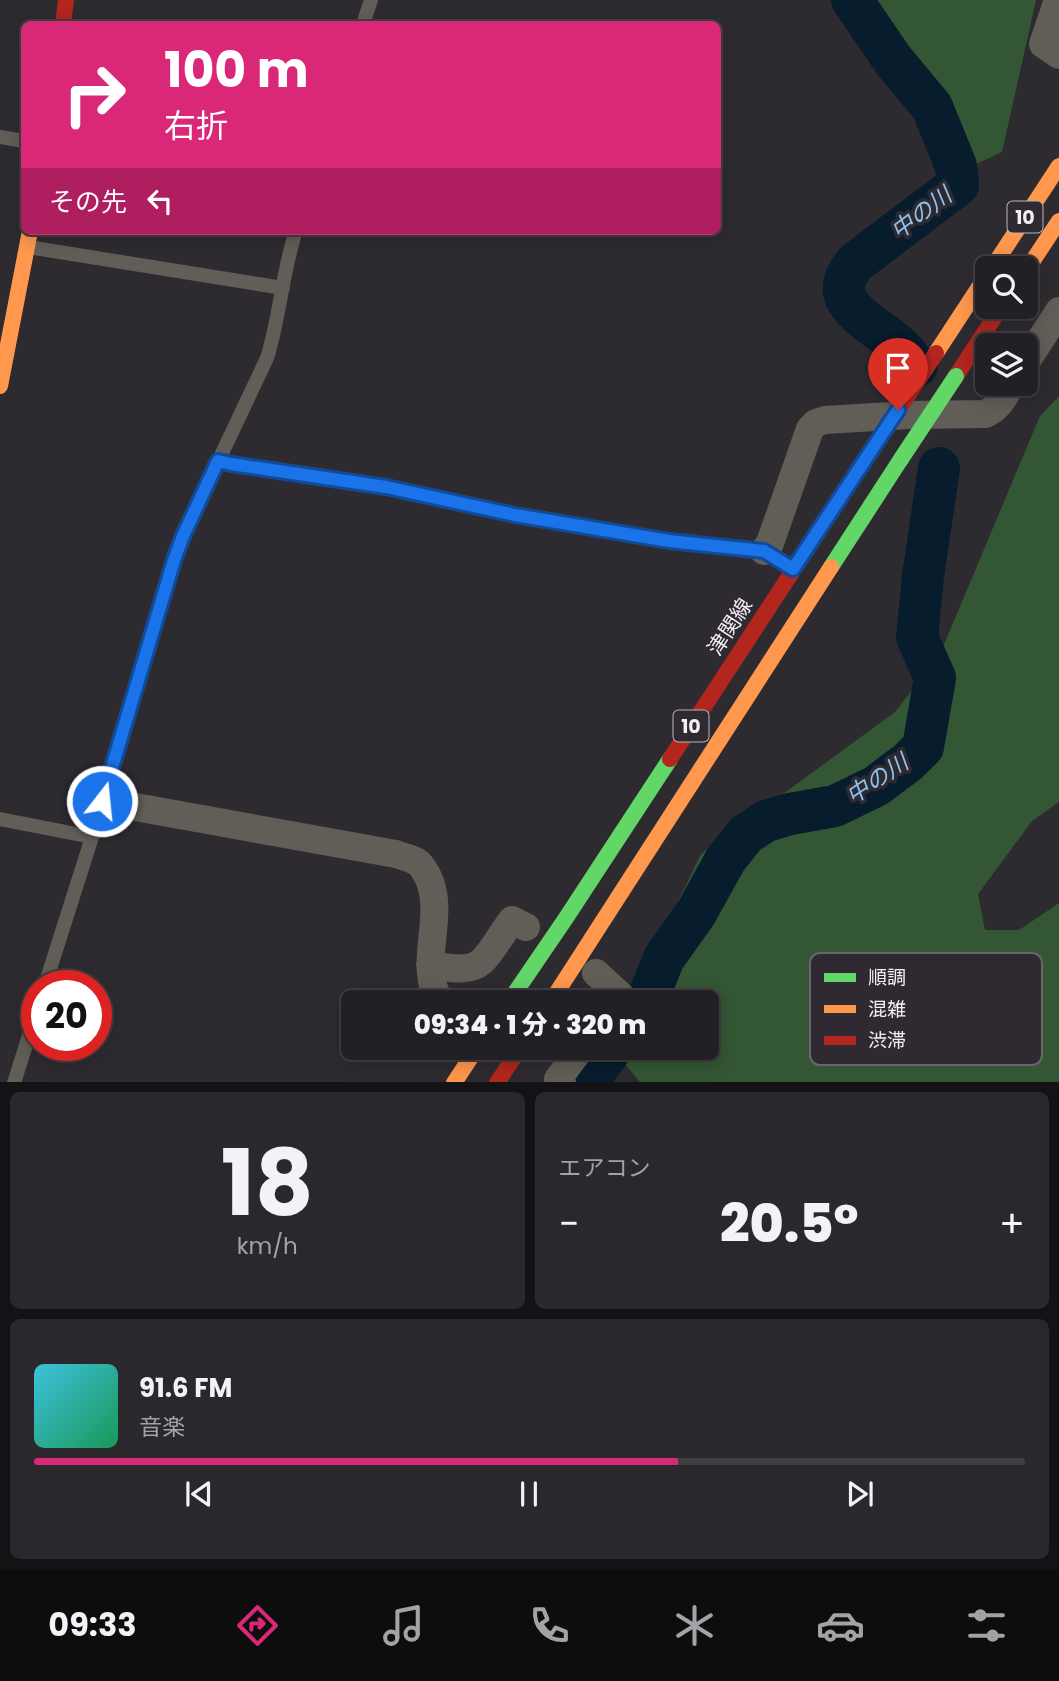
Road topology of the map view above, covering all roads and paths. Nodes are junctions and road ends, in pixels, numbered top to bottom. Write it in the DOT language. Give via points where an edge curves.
graph roads {
  1 [pos="66,0"];
  2 [pos="371,0"];
  3 [pos="1058,0"];
  4 [pos="63,21"];
  5 [pos="364,21"];
  6 [pos="1059,55"];
  7 [pos="0,137"];
  8 [pos="21,140"];
  9 [pos="1059,166"];
  10 [pos="1059,221"];
  11 [pos="295,235"];
  12 [pos="28,239"];
  13 [pos="1000,256"];
  14 [pos="1036,256"];
  15 [pos="283,288"];
  16 [pos="975,293"];
  17 [pos="1059,311"];
  18 [pos="993,319"];
  19 [pos="1038,343"];
  20 [pos="0,386"];
  21 [pos="1004,396"];
  22 [pos="218,461"];
  23 [pos="764,551"];
  24 [pos="793,569"];
  25 [pos="102,801"];
  26 [pos="0,819"];
  27 [pos="92,838"];
  28 [pos="526,927"];
  29 [pos="430,965"];
  30 [pos="50,970"];
  31 [pos="596,973"];
  32 [pos="434,990"];
  33 [pos="517,990"];
  34 [pos="558,990"];
  35 [pos="614,990"];
  36 [pos="469,1060"];
  37 [pos="512,1060"];
  38 [pos="572,1060"];
  39 [pos="21,1061"];
  40 [pos="14,1082"];
  41 [pos="455,1082"];
  42 [pos="498,1082"];
  43 [pos="561,1082"];
  1 -- 4 [label="main road"];
  2 -- 5 [label="lane"];
  3 -- 6 [label="street" via="1043,44"];
  7 -- 8 [label="lane"];
  9 -- 13 [label="main road, 10"];
  10 -- 14 [label="main road, 10"];
  11 -- 15 [label="lane"];
  12 -- 15 [label="lane"];
  12 -- 20 [label="main road"];
  15 -- 22 [label="lane" via="267,358"];
  16 -- 24 [label="main road, 津関線 / 10, bridge"];
  17 -- 19 [label="street"];
  18 -- 34 [label="main road, 10, bridge"];
  21 -- 23 [label="street" via="985,414 880,416 816,423"];
  22 -- 23 [label="lane" via="386,487 657,539"];
  22 -- 25 [label="lane" via="174,560"];
  23 -- 24 [label="lane"];
  24 -- 33 [label="main road, 津関線 / 10"];
  25 -- 27 [label="lane"];
  25 -- 29 [label="street" via="416,861 436,902"];
  26 -- 27 [label="lane"];
  27 -- 30 [label="lane"];
  28 -- 29 [label="street" via="512,920 481,963 471,967"];
  29 -- 32 [label="street"];
  31 -- 35 [label="street"];
  36 -- 41 [label="main road"];
  37 -- 42 [label="main road"];
  38 -- 43 [label="street" via="558,1079"];
  39 -- 40 [label="lane"];
}
